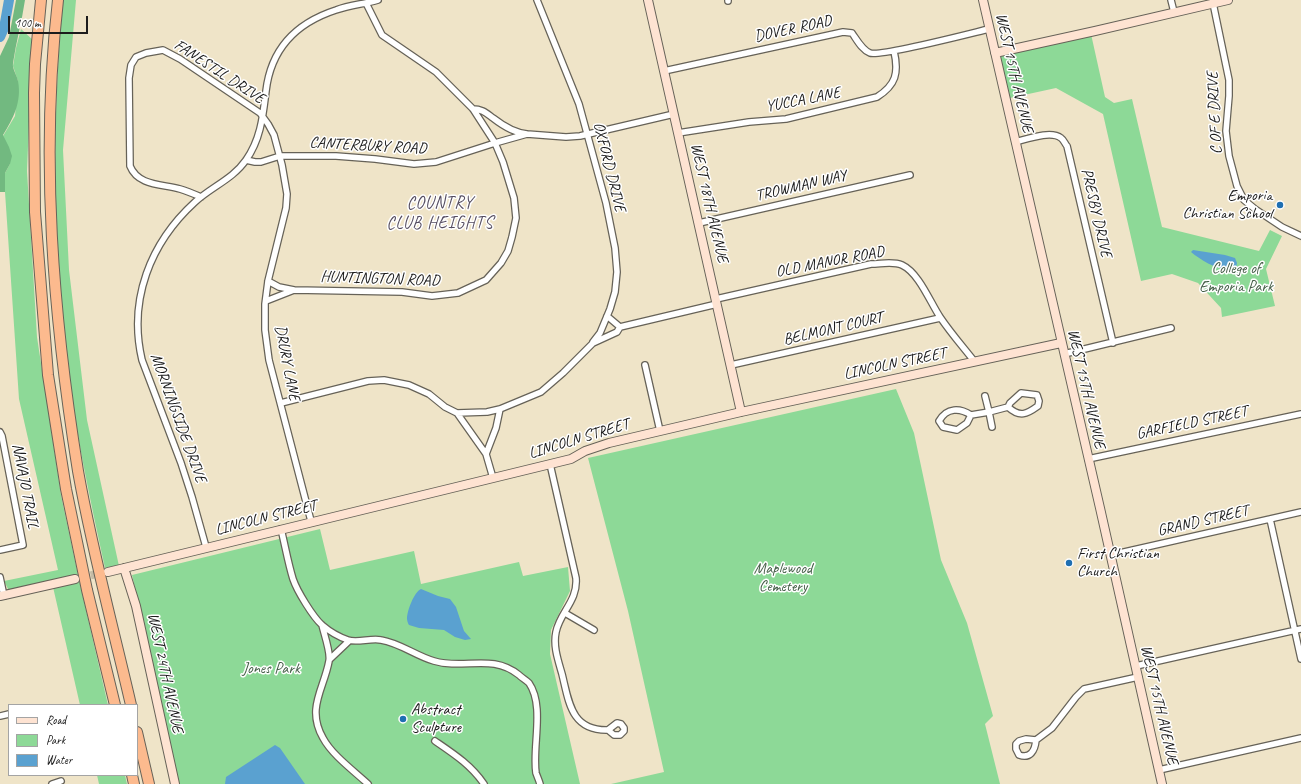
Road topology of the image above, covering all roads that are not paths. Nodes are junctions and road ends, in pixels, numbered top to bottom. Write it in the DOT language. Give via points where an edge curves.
graph roads {
  1 [pos="41,0"];
  2 [pos="58,0"];
  3 [pos="378,0"];
  4 [pos="538,0"];
  5 [pos="648,0"];
  6 [pos="983,0"];
  7 [pos="1171,0"];
  8 [pos="1228,0"];
  9 [pos="366,3"];
  10 [pos="1213,3"];
  11 [pos="1174,12"];
  12 [pos="989,29"];
  13 [pos="894,51"];
  14 [pos="995,53"];
  15 [pos="664,71"];
  16 [pos="473,109"];
  17 [pos="674,114"];
  18 [pos="263,117"];
  19 [pos="678,133"];
  20 [pos="527,134"];
  21 [pos="588,135"];
  22 [pos="1015,142"];
  23 [pos="495,143"];
  24 [pos="280,156"];
  25 [pos="246,160"];
  26 [pos="910,175"];
  27 [pos="201,197"];
  28 [pos="699,223"];
  29 [pos="1301,236"];
  30 [pos="268,281"];
  31 [pos="294,290"];
  32 [pos="266,301"];
  33 [pos="716,302"];
  34 [pos="607,316"];
  35 [pos="940,318"];
  36 [pos="620,327"];
  37 [pos="1171,328"];
  38 [pos="593,343"];
  39 [pos="1061,343"];
  40 [pos="1113,343"];
  41 [pos="1064,354"];
  42 [pos="974,361"];
  43 [pos="644,365"];
  44 [pos="731,365"];
  45 [pos="985,396"];
  46 [pos="281,403"];
  47 [pos="1008,407"];
  48 [pos="500,409"];
  49 [pos="741,412"];
  50 [pos="989,412"];
  51 [pos="457,413"];
  52 [pos="1301,414"];
  53 [pos="971,416"];
  54 [pos="992,428"];
  55 [pos="660,431"];
  56 [pos="0,432"];
  57 [pos="486,454"];
  58 [pos="1088,459"];
  59 [pos="550,464"];
  60 [pos="493,478"];
  61 [pos="1301,512"];
  62 [pos="1270,519"];
  63 [pos="311,521"];
  64 [pos="281,529"];
  65 [pos="206,547"];
  66 [pos="0,550"];
  67 [pos="1111,555"];
  68 [pos="124,568"];
  69 [pos="108,572"];
  70 [pos="0,577"];
  71 [pos="75,579"];
  72 [pos="2,596"];
  73 [pos="565,613"];
  74 [pos="322,625"];
  75 [pos="1301,629"];
  76 [pos="594,630"];
  77 [pos="1294,630"];
  78 [pos="350,641"];
  79 [pos="330,659"];
  80 [pos="1301,659"];
  81 [pos="1136,666"];
  82 [pos="1138,677"];
  83 [pos="115,704"];
  84 [pos="131,704"];
  85 [pos="608,730"];
  86 [pos="138,736"];
  87 [pos="1301,738"];
  88 [pos="1036,740"];
  89 [pos="435,741"];
  90 [pos="1159,770"];
  91 [pos="61,781"];
  92 [pos="52,784"];
  93 [pos="149,784"];
  94 [pos="175,784"];
  95 [pos="368,784"];
  96 [pos="484,784"];
  97 [pos="540,784"];
  98 [pos="1162,784"];
  1 -- 83 [label="highway" via="34,93 35,212 48,375 66,490"];
  2 -- 84 [label="highway" via="51,89 49,170 61,347 78,471 111,627"];
  3 -- 9 [label="street, MORNINGSIDE DRIVE"];
  4 -- 21 [label="street, OXFORD DRIVE" via="579,104"];
  5 -- 15 [label="street, WEST 18TH AVENUE"];
  6 -- 12 [label="street, WEST 15TH AVENUE"];
  7 -- 11 [label="street"];
  8 -- 10 [label="street"];
  9 -- 16 [label="street, HUNTINGTON ROAD" via="382,35 436,72"];
  9 -- 18 [label="street, MORNINGSIDE DRIVE" via="319,16 305,24 282,46 270,68"];
  10 -- 11 [label="street"];
  10 -- 29 [label="street, C OF E DRIVE" via="1229,80 1226,131 1237,186 1244,200 1255,209"];
  11 -- 14 [label="street"];
  12 -- 13 [label="street, DOVER ROAD"];
  12 -- 14 [label="street, WEST 15TH AVENUE"];
  13 -- 15 [label="street, DOVER ROAD" via="872,54 865,51 852,33 843,32"];
  13 -- 19 [label="street, YUCCA LANE" via="896,74 893,83 877,97 786,119"];
  14 -- 22 [label="street, WEST 15TH AVENUE"];
  15 -- 17 [label="street, WEST 18TH AVENUE"];
  16 -- 20 [label="street" via="484,111 505,126"];
  16 -- 23 [label="street, HUNTINGTON ROAD"];
  17 -- 19 [label="street, WEST 18TH AVENUE"];
  17 -- 21 [label="street, CANTERBURY ROAD"];
  18 -- 24 [label="street, DRURY LANE" via="274,135"];
  18 -- 25 [label="street, MORNINGSIDE DRIVE" via="255,145"];
  18 -- 27 [label="street, FANESTIL DRIVE" via="163,50 151,51 136,57 131,65 129,78 130,166 133,174 141,180"];
  19 -- 28 [label="street, WEST 18TH AVENUE"];
  20 -- 21 [label="street, CANTERBURY ROAD" via="566,137"];
  20 -- 23 [label="street, CANTERBURY ROAD"];
  21 -- 34 [label="street, OXFORD DRIVE" via="615,248 617,272"];
  22 -- 39 [label="street, WEST 15TH AVENUE"];
  22 -- 40 [label="street, PRESBY DRIVE" via="1052,135 1061,138 1067,146"];
  23 -- 24 [label="street, CANTERBURY ROAD" via="436,162 414,164 336,156"];
  23 -- 31 [label="street, HUNTINGTON ROAD" via="514,198 516,218 508,251 486,280 458,293 432,296 402,292"];
  24 -- 25 [label="street, CANTERBURY ROAD" via="261,162"];
  24 -- 30 [label="street, DRURY LANE" via="287,194 286,208"];
  25 -- 27 [label="street, MORNINGSIDE DRIVE" via="236,172"];
  26 -- 28 [label="street, TROWMAN WAY"];
  27 -- 65 [label="street, MORNINGSIDE DRIVE" via="168,231 153,257 139,300 138,346 181,463"];
  28 -- 33 [label="street, WEST 18TH AVENUE"];
  30 -- 31 [label="street" via="279,287"];
  30 -- 32 [label="street, DRURY LANE"];
  31 -- 32 [label="street, HUNTINGTON ROAD"];
  32 -- 46 [label="street, DRURY LANE" via="265,330"];
  33 -- 35 [label="street, OLD MANOR ROAD" via="871,264 890,263 909,270"];
  33 -- 36 [label="street, OLD MANOR ROAD"];
  33 -- 44 [label="street, WEST 18TH AVENUE"];
  34 -- 36 [label="street"];
  34 -- 38 [label="street, OXFORD DRIVE"];
  35 -- 42 [label="street, OLD MANOR ROAD"];
  35 -- 44 [label="street, BELMONT COURT"];
  36 -- 38 [label="street" via="616,332"];
  37 -- 40 [label="street"];
  38 -- 48 [label="street" via="541,392"];
  39 -- 41 [label="street, WEST 15TH AVENUE"];
  39 -- 42 [label="street, LINCOLN STREET"];
  40 -- 41 [label="street"];
  41 -- 58 [label="street, WEST 15TH AVENUE"];
  42 -- 49 [label="street, LINCOLN STREET"];
  43 -- 55 [label="street"];
  44 -- 49 [label="street, WEST 18TH AVENUE"];
  45 -- 50 [label="street"];
  46 -- 51 [label="street" via="368,381 384,380 409,385 429,394"];
  46 -- 63 [label="street, DRURY LANE"];
  47 -- 47 [label="street" via="1027,414 1038,406 1039,401 1037,395 1021,393"];
  47 -- 50 [label="street"];
  48 -- 51 [label="street"];
  48 -- 57 [label="street"];
  49 -- 55 [label="street, LINCOLN STREET"];
  50 -- 53 [label="street"];
  50 -- 54 [label="street"];
  51 -- 57 [label="street"];
  52 -- 58 [label="street, GARFIELD STREET"];
  53 -- 53 [label="street" via="964,411 951,410 939,420 943,427 957,430 967,423"];
  55 -- 59 [label="street, LINCOLN STREET" via="609,443"];
  56 -- 66 [label="street, NAVAJO TRAIL" via="23,545"];
  57 -- 60 [label="street"];
  58 -- 67 [label="street, WEST 15TH AVENUE"];
  59 -- 60 [label="street, LINCOLN STREET"];
  59 -- 73 [label="street" via="577,587"];
  60 -- 63 [label="street, LINCOLN STREET"];
  61 -- 62 [label="street, GRAND STREET"];
  62 -- 67 [label="street, GRAND STREET"];
  62 -- 77 [label="street"];
  63 -- 64 [label="street, LINCOLN STREET"];
  64 -- 65 [label="street, LINCOLN STREET"];
  64 -- 74 [label="street" via="298,590"];
  65 -- 68 [label="street, LINCOLN STREET"];
  67 -- 81 [label="street, WEST 15TH AVENUE"];
  68 -- 69 [label="street, LINCOLN STREET"];
  68 -- 94 [label="street, WEST 24TH AVENUE" via="136,606"];
  70 -- 72 [label="street"];
  71 -- 72 [label="street"];
  73 -- 76 [label="street"];
  73 -- 85 [label="street" via="556,631 555,643 568,702 572,712 585,726 600,731"];
  74 -- 78 [label="street"];
  74 -- 79 [label="street"];
  75 -- 77 [label="street"];
  77 -- 80 [label="street"];
  77 -- 81 [label="street"];
  78 -- 79 [label="street"];
  78 -- 97 [label="street" via="380,639 436,662 490,663 504,666 516,673 528,683 536,706 536,774"];
  79 -- 95 [label="street" via="316,700 318,724 323,738 332,750"];
  81 -- 82 [label="street, WEST 15TH AVENUE"];
  82 -- 88 [label="street" via="1084,689 1052,728"];
  82 -- 90 [label="street, WEST 15TH AVENUE"];
  86 -- 93 [label="highway"];
  87 -- 90 [label="street"];
  89 -- 96 [label="street" via="468,765"];
  90 -- 98 [label="street, WEST 15TH AVENUE"];
  91 -- 92 [label="street"];
}
